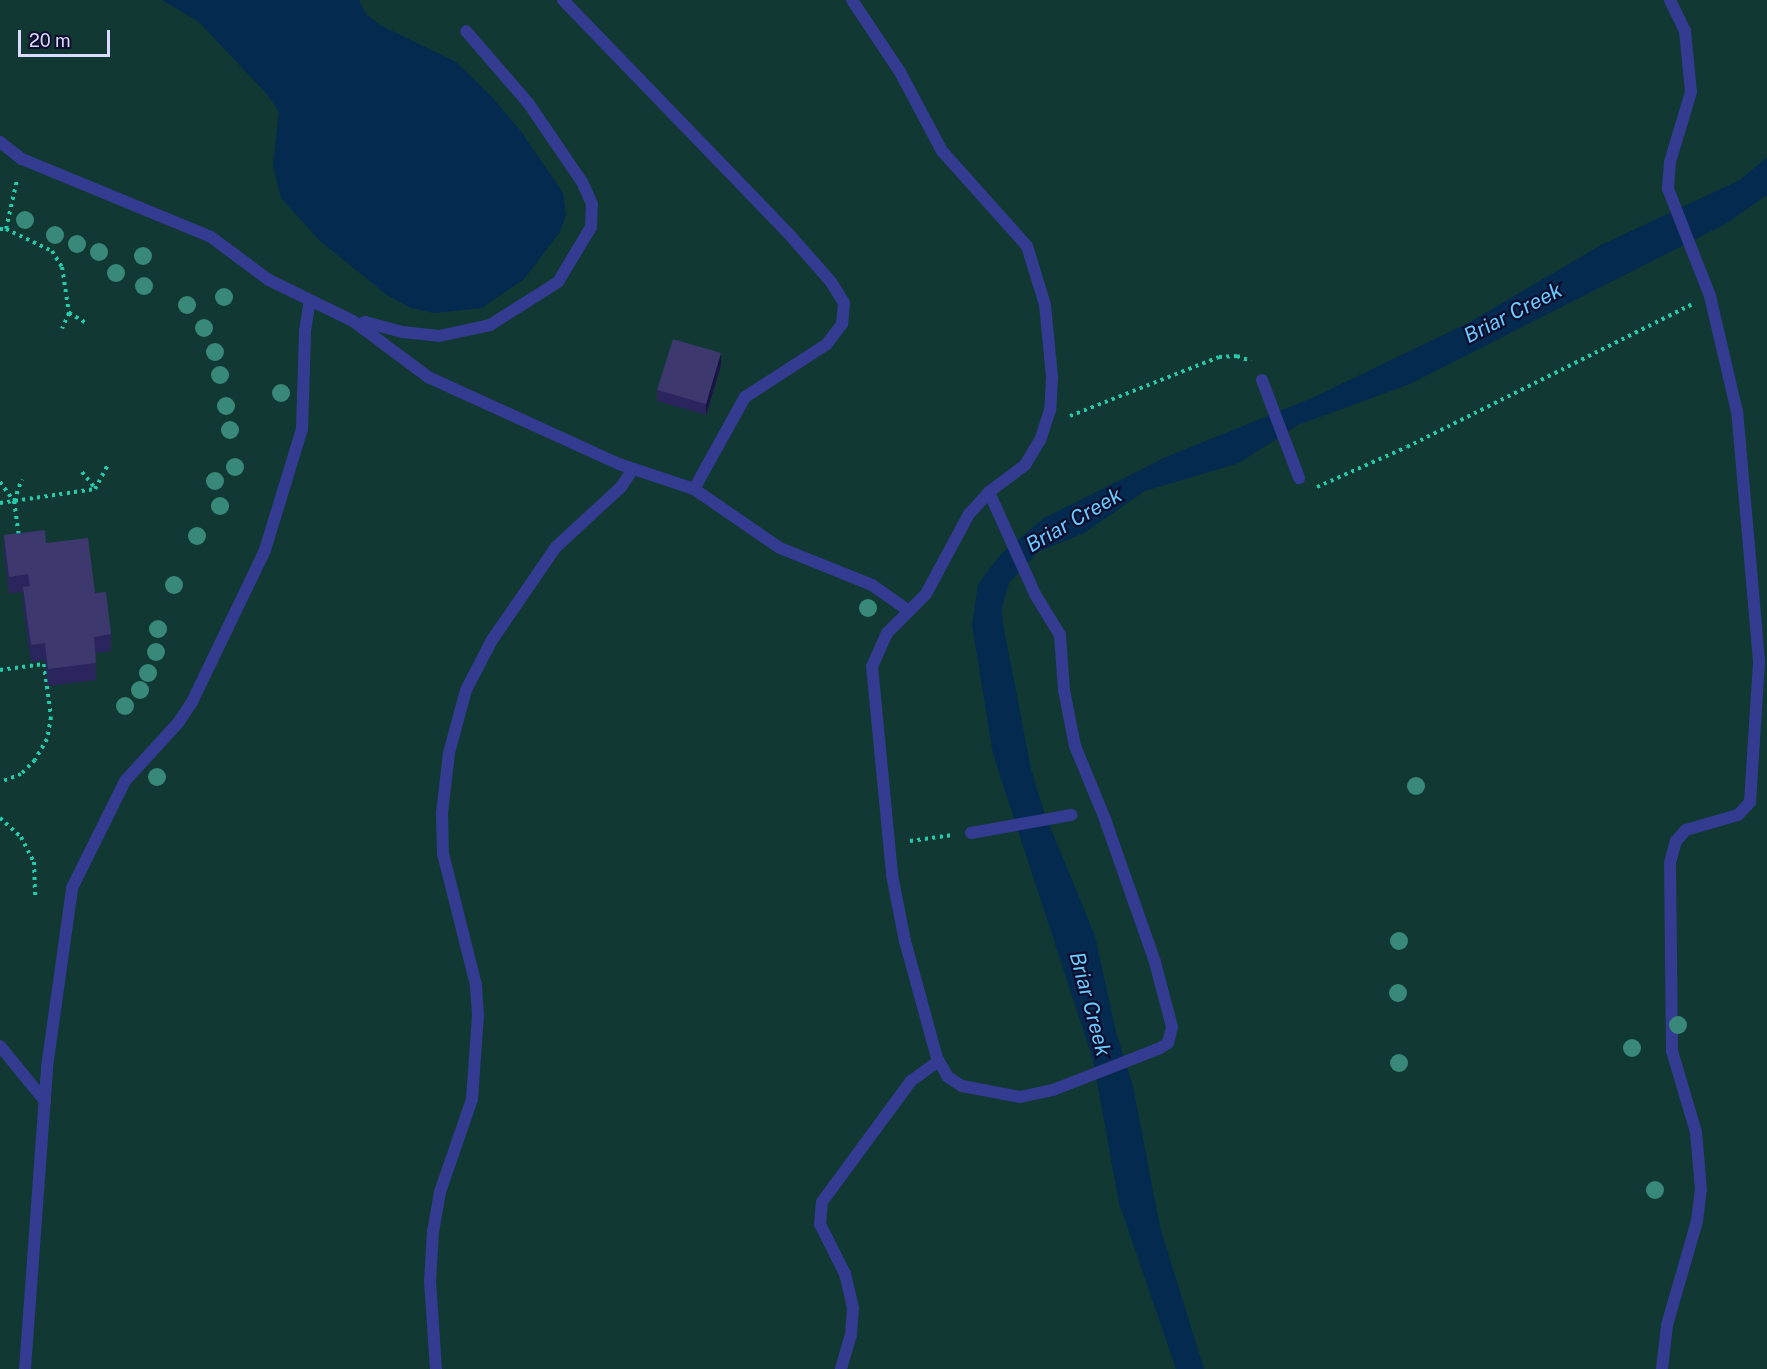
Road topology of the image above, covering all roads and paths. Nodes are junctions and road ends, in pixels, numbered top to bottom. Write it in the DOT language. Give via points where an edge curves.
graph roads {
  1 [pos="563,0"];
  2 [pos="852,0"];
  3 [pos="1670,0"];
  4 [pos="466,31"];
  5 [pos="0,142"];
  6 [pos="22,159"];
  7 [pos="3,229"];
  8 [pos="1710,296"];
  9 [pos="310,301"];
  10 [pos="69,313"];
  11 [pos="86,323"];
  12 [pos="359,326"];
  13 [pos="62,328"];
  14 [pos="1262,380"];
  15 [pos="1048,414"];
  16 [pos="107,466"];
  17 [pos="633,469"];
  18 [pos="82,472"];
  19 [pos="1299,478"];
  20 [pos="22,479"];
  21 [pos="0,482"];
  22 [pos="95,489"];
  23 [pos="694,489"];
  24 [pos="989,492"];
  25 [pos="14,501"];
  26 [pos="0,503"];
  27 [pos="20,549"];
  28 [pos="909,611"];
  29 [pos="0,670"];
  30 [pos="0,782"];
  31 [pos="1071,815"];
  32 [pos="0,818"];
  33 [pos="971,833"];
  34 [pos="888,844"];
  35 [pos="35,896"];
  36 [pos="0,1046"];
  37 [pos="939,1061"];
  38 [pos="45,1101"];
  39 [pos="25,1369"];
  40 [pos="436,1369"];
  41 [pos="841,1369"];
  42 [pos="1662,1369"];
  1 -- 23 [label="lane" via="789,232 844,303 842,324 827,344 745,397"];
  2 -- 15 [label="lane" via="900,72 935,141 1016,230 1032,254 1050,337"];
  3 -- 8 [label="lane" via="1685,31 1691,92 1670,162 1669,194"];
  4 -- 12 [label="lane" via="529,104 582,182 592,204 591,227 558,282 490,325 440,336 402,332 365,322"];
  5 -- 6 [label="lane"];
  6 -- 7 [label="path"];
  6 -- 9 [label="lane" via="211,237 270,280"];
  7 -- 10 [label="path" via="51,251 62,267"];
  8 -- 19 [label="path" via="1407,447 1316,488 1306,489"];
  8 -- 42 [label="lane" via="1737,412 1759,661 1750,802 1738,815 1686,830 1676,841 1670,863 1672,1051 1696,1132 1701,1190 1695,1228 1669,1316"];
  9 -- 12 [label="lane"];
  9 -- 38 [label="lane" via="305,331 302,429 265,550 196,695 178,723 125,781 72,888"];
  10 -- 11 [label="path"];
  10 -- 13 [label="path"];
  12 -- 17 [label="lane" via="428,377"];
  14 -- 15 [label="path" via="1254,363 1247,359 1219,357 1079,415"];
  14 -- 19 [label="lane"];
  15 -- 24 [label="lane" via="1031,458"];
  16 -- 22 [label="path"];
  17 -- 23 [label="lane"];
  17 -- 40 [label="lane" via="621,487 551,553 492,640 466,690 449,753 442,813 443,854 476,985 478,1016 472,1099 440,1192 433,1232 430,1282"];
  18 -- 22 [label="path"];
  20 -- 25 [label="path"];
  21 -- 25 [label="path"];
  22 -- 25 [label="path"];
  23 -- 28 [label="lane" via="780,548 872,585"];
  24 -- 28 [label="lane" via="962,524 926,594"];
  24 -- 37 [label="lane" via="1035,594 1060,635 1064,690 1075,746 1105,819 1165,995 1171,1033 1165,1046 1031,1096 1002,1096 953,1082"];
  25 -- 26 [label="path"];
  25 -- 27 [label="path"];
  28 -- 34 [label="lane" via="881,640 872,666"];
  29 -- 30 [label="path" via="44,664 51,717 47,739 35,760 21,774"];
  31 -- 33 [label="lane"];
  32 -- 35 [label="path" via="21,837 34,862"];
  33 -- 34 [label="path"];
  34 -- 37 [label="lane" via="904,941"];
  36 -- 38 [label="lane"];
  37 -- 41 [label="lane" via="911,1081 822,1202 820,1224 845,1275 853,1308 851,1335"];
  38 -- 39 [label="lane"];
}
